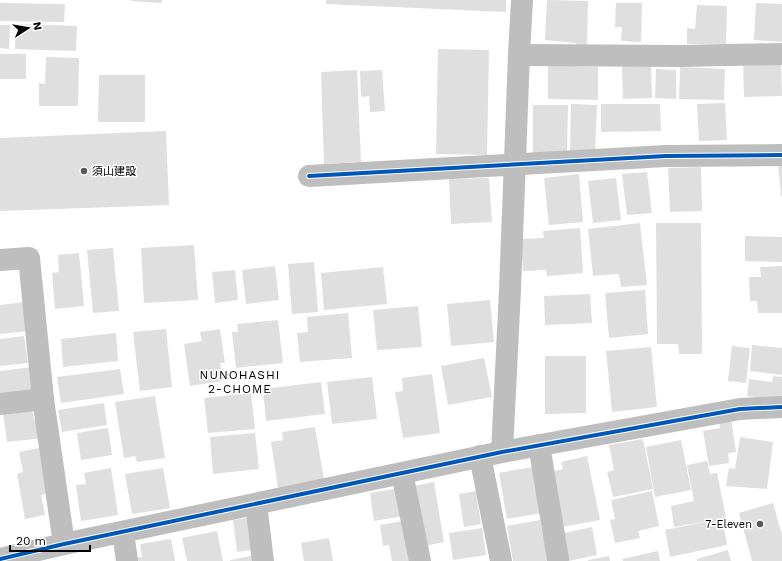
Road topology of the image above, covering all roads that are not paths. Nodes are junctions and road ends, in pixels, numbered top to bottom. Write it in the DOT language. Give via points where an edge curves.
graph roads {
  1 [pos="522,0"];
  2 [pos="782,54"];
  3 [pos="519,55"];
  4 [pos="782,155"];
  5 [pos="515,165"];
  6 [pos="309,176"];
  7 [pos="0,260"];
  8 [pos="43,399"];
  9 [pos="0,404"];
  10 [pos="782,406"];
  11 [pos="539,445"];
  12 [pos="502,452"];
  13 [pos="480,456"];
  14 [pos="402,473"];
  15 [pos="256,504"];
  16 [pos="123,532"];
  17 [pos="64,544"];
  18 [pos="0,559"];
  19 [pos="558,560"];
  20 [pos="127,561"];
  21 [pos="263,561"];
  22 [pos="420,561"];
  23 [pos="501,561"];
  1 -- 3 [label="street"];
  2 -- 3 [label="street"];
  3 -- 5 [label="street"];
  4 -- 5 [label="street" via="666,156"];
  5 -- 6 [label="street"];
  5 -- 12 [label="street"];
  7 -- 8 [label="street" via="29,258"];
  8 -- 9 [label="street"];
  8 -- 17 [label="street"];
  10 -- 11 [label="street" via="740,409"];
  11 -- 12 [label="street"];
  11 -- 19 [label="street"];
  12 -- 13 [label="street"];
  13 -- 14 [label="street"];
  13 -- 23 [label="street"];
  14 -- 15 [label="street"];
  14 -- 22 [label="street"];
  15 -- 16 [label="street"];
  15 -- 21 [label="street"];
  16 -- 17 [label="street"];
  16 -- 20 [label="street"];
  17 -- 18 [label="street"];
}
